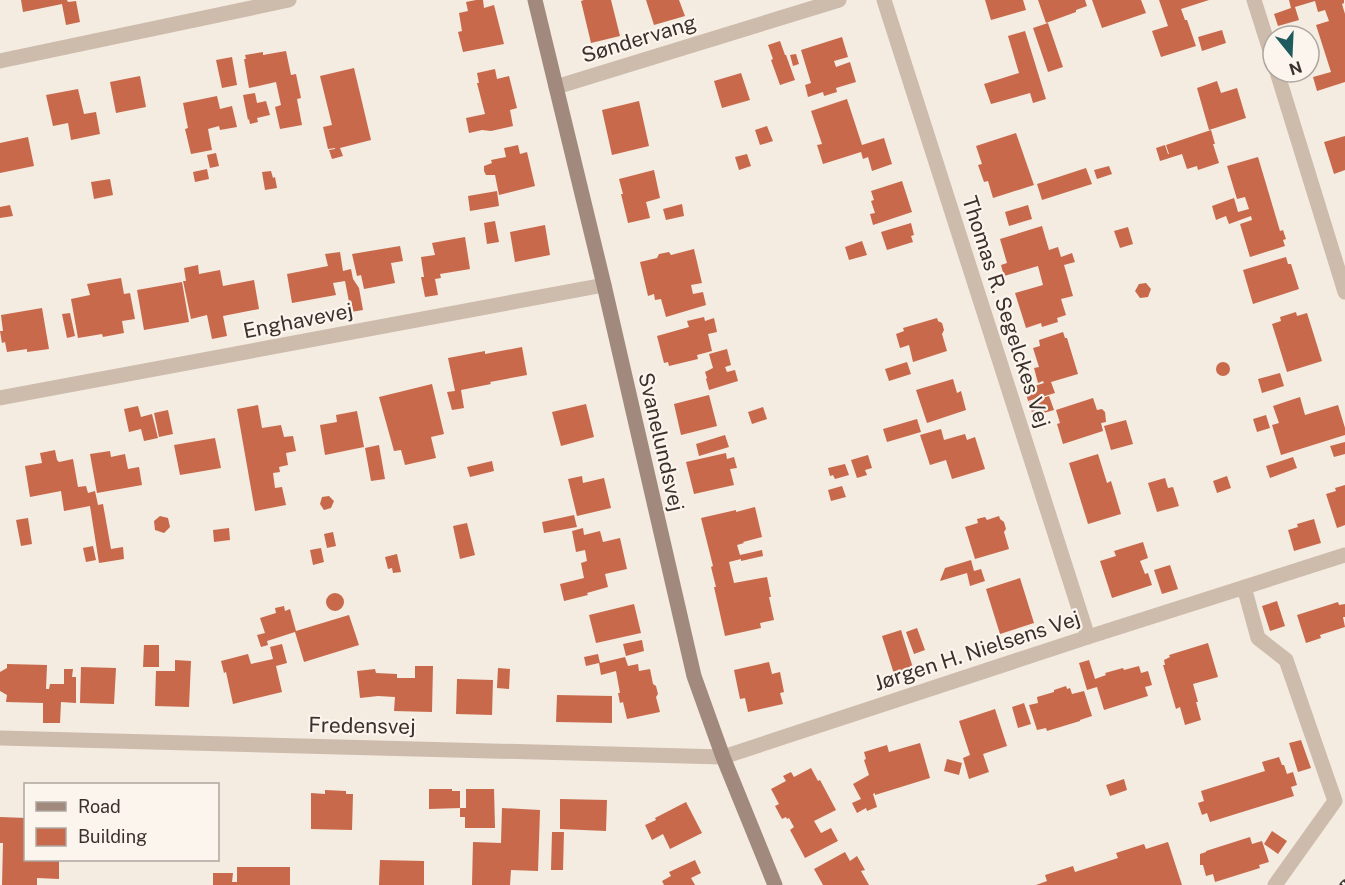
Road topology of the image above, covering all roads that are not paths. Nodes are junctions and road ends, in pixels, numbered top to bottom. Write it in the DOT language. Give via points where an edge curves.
graph roads {
  1 [pos="289,0"];
  2 [pos="535,0"];
  3 [pos="838,0"];
  4 [pos="884,0"];
  5 [pos="1254,0"];
  6 [pos="1262,24"];
  7 [pos="0,61"];
  8 [pos="1281,84"];
  9 [pos="556,87"];
  10 [pos="604,285"];
  11 [pos="1345,291"];
  12 [pos="0,398"];
  13 [pos="1345,555"];
  14 [pos="1244,587"];
  15 [pos="1088,637"];
  16 [pos="0,738"];
  17 [pos="723,757"];
  18 [pos="775,885"];
  19 [pos="1275,885"];
  1 -- 7 [label="street"];
  2 -- 9 [label="street, Svanelundsvej"];
  3 -- 9 [label="street, Søndervang"];
  4 -- 15 [label="street, Thomas R. Segelckes Vej"];
  5 -- 6 [label="street"];
  8 -- 11 [label="street"];
  9 -- 10 [label="street, Svanelundsvej"];
  10 -- 12 [label="street, Enghavevej"];
  10 -- 17 [label="street, Svanelundsvej" via="694,676"];
  13 -- 14 [label="street, Jørgen H. Nielsens Vej"];
  14 -- 15 [label="street, Jørgen H. Nielsens Vej"];
  14 -- 19 [label="street" via="1258,638 1286,660 1335,801"];
  15 -- 17 [label="street, Jørgen H. Nielsens Vej"];
  16 -- 17 [label="street, Fredensvej"];
  17 -- 18 [label="street, Svanelundsvej"];
}
